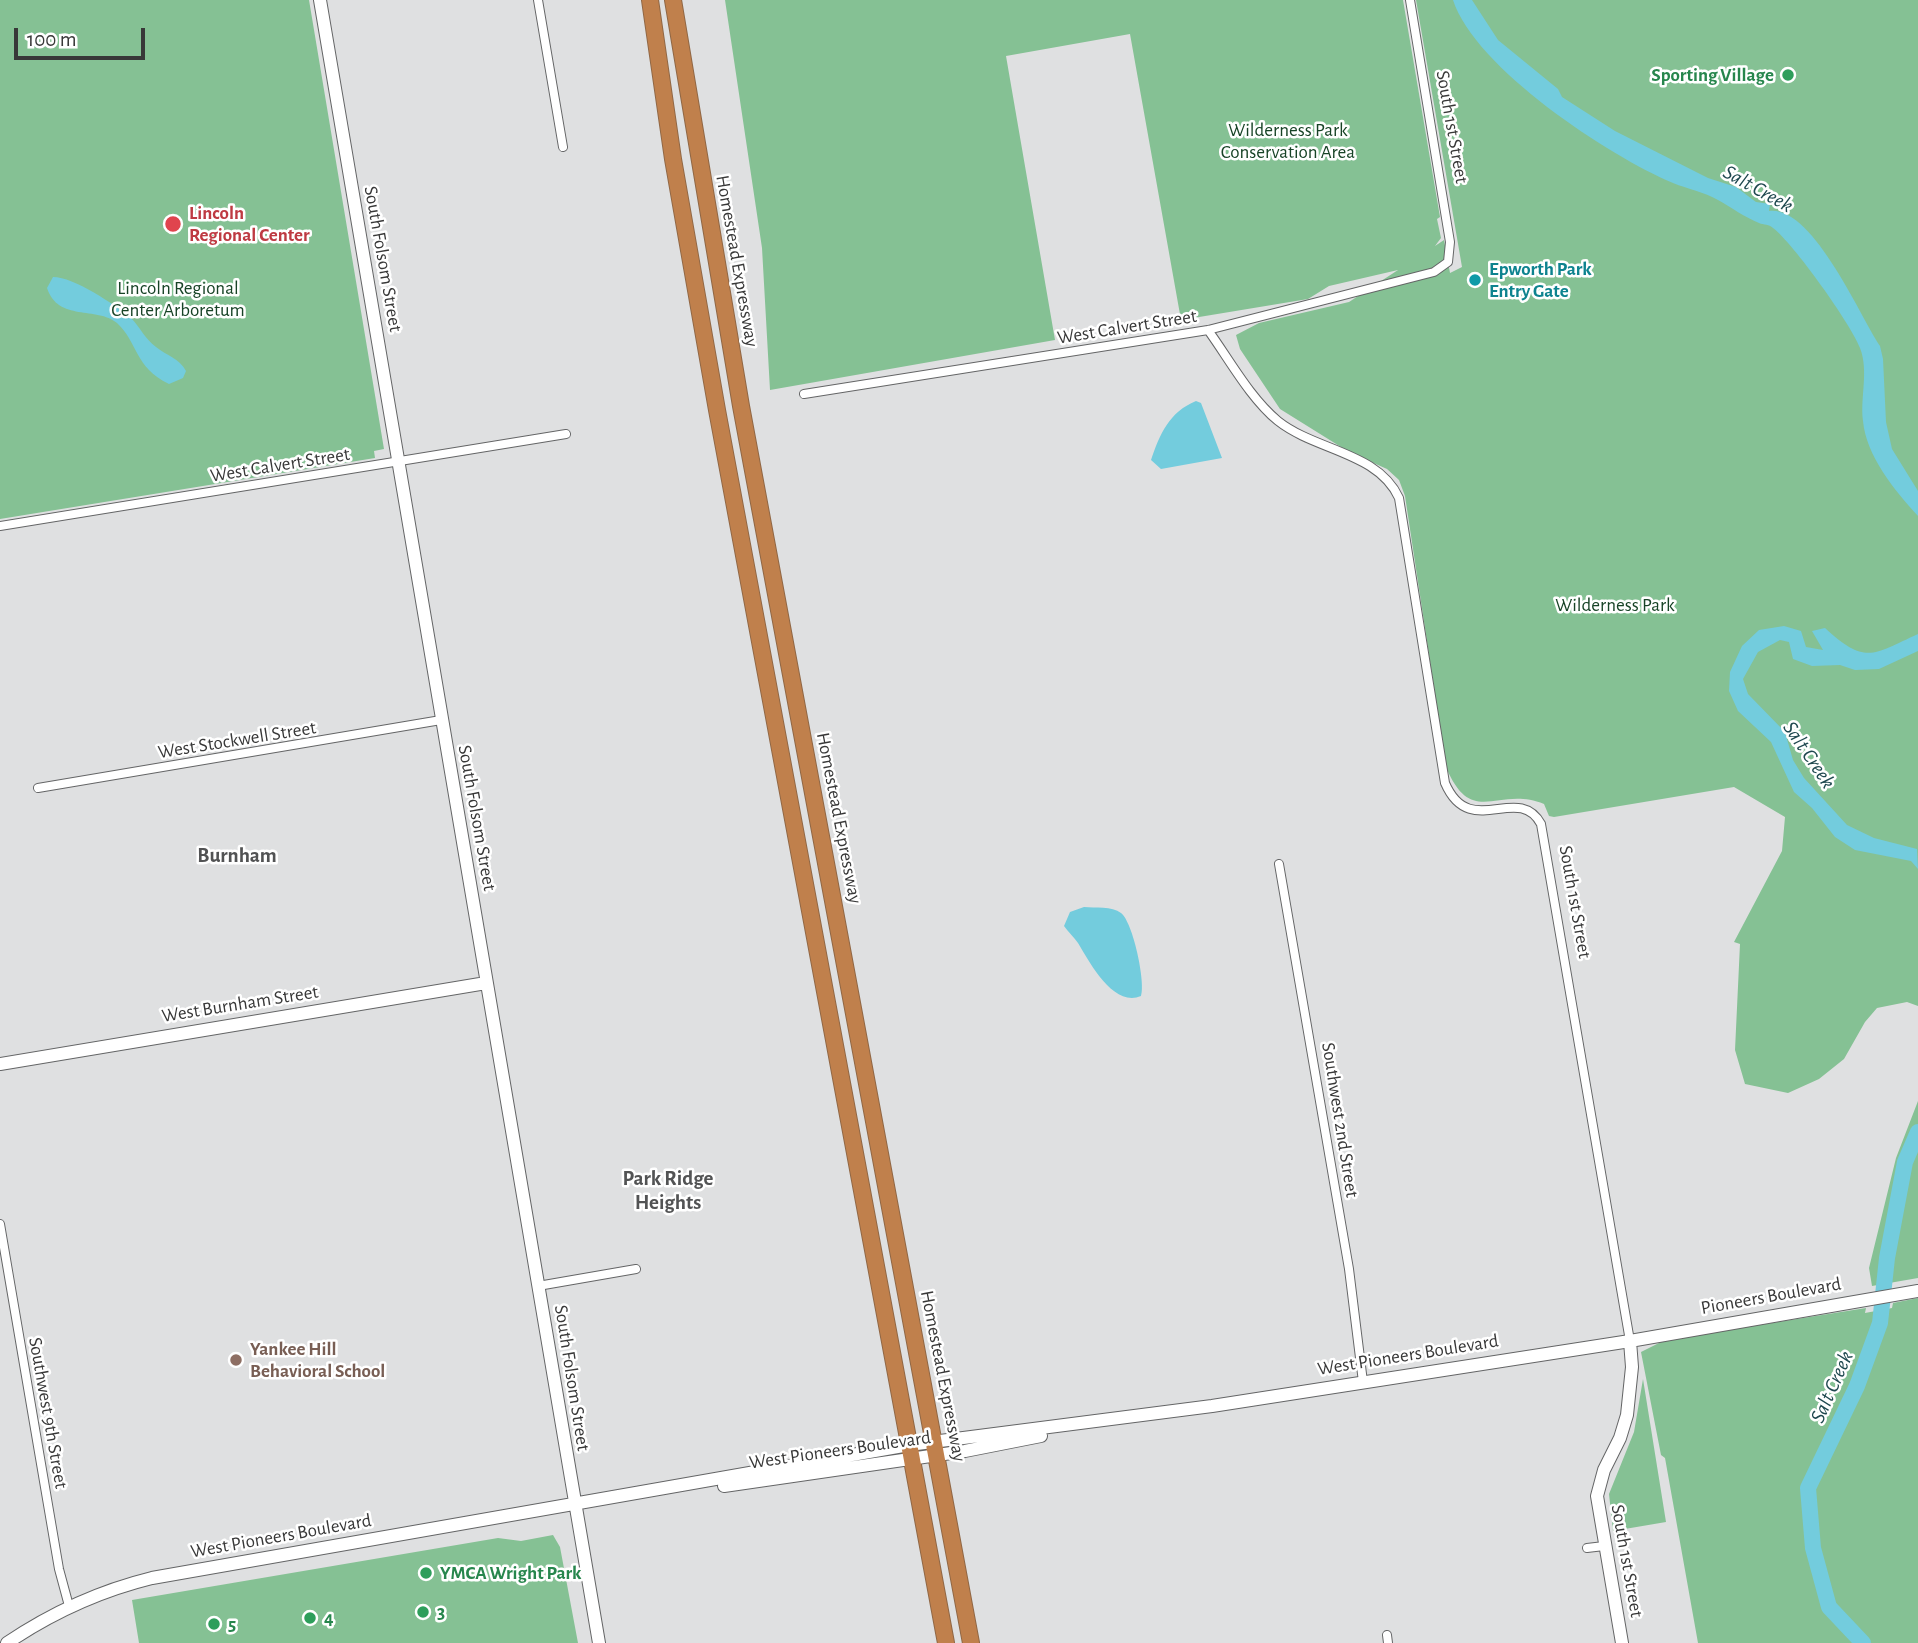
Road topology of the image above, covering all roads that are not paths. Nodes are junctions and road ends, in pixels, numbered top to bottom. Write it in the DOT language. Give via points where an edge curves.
graph roads {
  1 [pos="320,0"];
  2 [pos="538,0"];
  3 [pos="650,0"];
  4 [pos="673,0"];
  5 [pos="1410,0"];
  6 [pos="563,147"];
  7 [pos="1448,262"];
  8 [pos="1208,330"];
  9 [pos="804,394"];
  10 [pos="566,434"];
  11 [pos="398,462"];
  12 [pos="0,526"];
  13 [pos="441,720"];
  14 [pos="38,788"];
  15 [pos="1279,864"];
  16 [pos="486,983"];
  17 [pos="0,1064"];
  18 [pos="0,1224"];
  19 [pos="636,1269"];
  20 [pos="538,1286"];
  21 [pos="1917,1291"];
  22 [pos="1630,1341"];
  23 [pos="1363,1382"];
  24 [pos="936,1449"];
  25 [pos="911,1452"];
  26 [pos="574,1505"];
  27 [pos="1604,1546"];
  28 [pos="1587,1548"];
  29 [pos="69,1606"];
  30 [pos="7,1643"];
  31 [pos="599,1643"];
  32 [pos="946,1643"];
  33 [pos="971,1643"];
  34 [pos="1622,1643"];
  1 -- 11 [label="main road, South Folsom Street"];
  2 -- 6 [label="street"];
  3 -- 25 [label="highway" via="717,410"];
  4 -- 24 [label="highway, Homestead Expressway" via="741,406"];
  5 -- 7 [label="street, South 1st Street" via="1447,214"];
  7 -- 8 [label="street, West Calvert Street" via="1419,277"];
  8 -- 9 [label="street, West Calvert Street"];
  8 -- 22 [label="street, South 1st Street" via="1280,422 1374,467 1394,487 1445,783 1454,800 1470,810 1521,807 1536,814 1541,824"];
  10 -- 11 [label="street, West Calvert Street"];
  11 -- 12 [label="street, West Calvert Street"];
  11 -- 13 [label="main road, South Folsom Street"];
  13 -- 14 [label="street, West Stockwell Street"];
  13 -- 16 [label="main road, South Folsom Street"];
  15 -- 23 [label="street, Southwest 2nd Street" via="1349,1269"];
  16 -- 17 [label="main road, West Burnham Street"];
  16 -- 20 [label="main road, South Folsom Street"];
  18 -- 29 [label="street, Southwest 9th Street"];
  19 -- 20 [label="street"];
  20 -- 26 [label="main road, South Folsom Street"];
  21 -- 22 [label="main road, Pioneers Boulevard"];
  22 -- 23 [label="main road, West Pioneers Boulevard"];
  22 -- 27 [label="main road, South 1st Street" via="1627,1415 1597,1496"];
  23 -- 24 [label="main road, West Pioneers Boulevard"];
  24 -- 25 [label="main road, West Pioneers Boulevard"];
  24 -- 33 [label="highway, Homestead Expressway"];
  25 -- 26 [label="main road, West Pioneers Boulevard"];
  25 -- 32 [label="highway"];
  26 -- 29 [label="main road, West Pioneers Boulevard" via="152,1578"];
  26 -- 31 [label="main road, South Folsom Street"];
  27 -- 28 [label="street"];
  27 -- 34 [label="main road, South 1st Street"];
  29 -- 30 [label="main road, West Pioneers Boulevard"];
}
